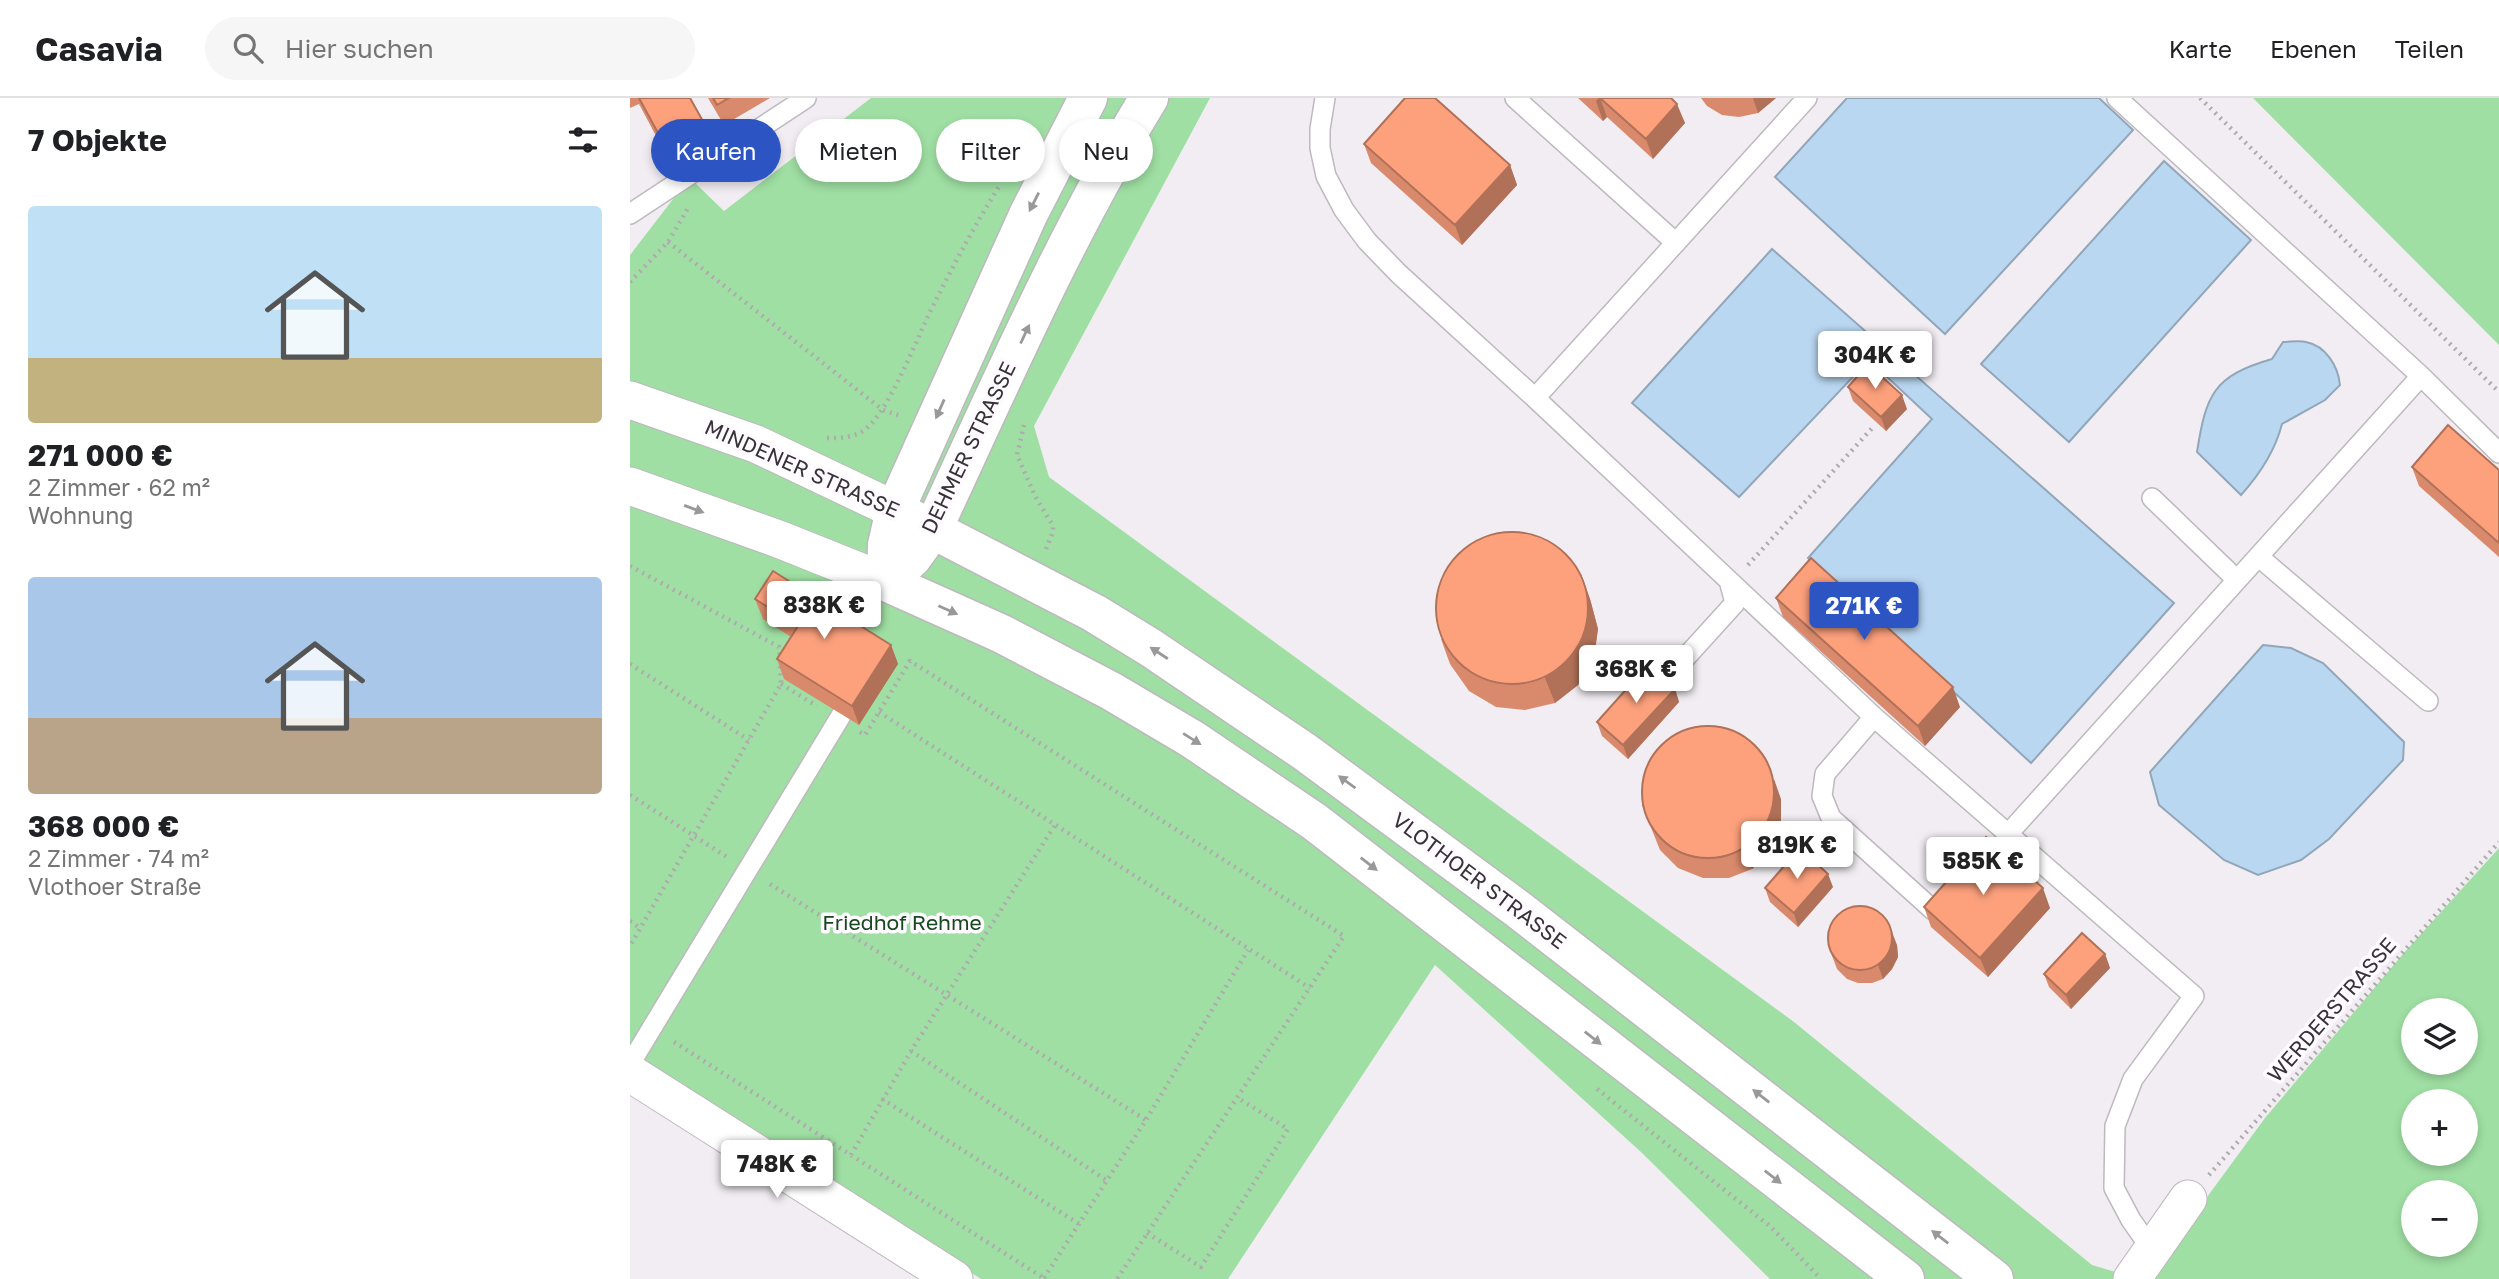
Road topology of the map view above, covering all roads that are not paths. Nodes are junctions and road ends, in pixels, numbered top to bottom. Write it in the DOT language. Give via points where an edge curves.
graph roads {
  1 [pos="806,98"];
  2 [pos="1088,98"];
  3 [pos="1149,98"];
  4 [pos="1325,98"];
  5 [pos="1515,98"];
  6 [pos="1807,98"];
  7 [pos="2117,98"];
  8 [pos="630,214"];
  9 [pos="1676,243"];
  10 [pos="2421,376"];
  11 [pos="1535,398"];
  12 [pos="630,400"];
  13 [pos="2499,453"];
  14 [pos="630,486"];
  15 [pos="2152,498"];
  16 [pos="895,510"];
  17 [pos="933,529"];
  18 [pos="2259,557"];
  19 [pos="2236,579"];
  20 [pos="886,582"];
  21 [pos="1730,584"];
  22 [pos="1667,678"];
  23 [pos="2428,701"];
  24 [pos="841,717"];
  25 [pos="1874,717"];
  26 [pos="2008,834"];
  27 [pos="1933,910"];
  28 [pos="630,1064"];
  29 [pos="630,1073"];
  30 [pos="2188,1199"];
  31 [pos="2142,1264"];
  32 [pos="954,1279"];
  33 [pos="1905,1279"];
  34 [pos="1994,1279"];
  1 -- 8 [label="lane"];
  2 -- 16 [label="main road, DEHMER STRASSE, one-way" via="1029,213"];
  17 -- 3 [label="main road, DEHMER STRASSE, one-way" via="1069,239"];
  4 -- 11 [label="lane" via="1320,148 1326,176 1344,210 1399,274"];
  5 -- 9 [label="lane"];
  6 -- 9 [label="lane"];
  7 -- 10 [label="lane"];
  9 -- 11 [label="lane"];
  10 -- 13 [label="lane"];
  10 -- 18 [label="lane"];
  11 -- 21 [label="lane"];
  12 -- 16 [label="street, MINDENER STRASSE" via="757,444"];
  14 -- 20 [label="street, one-way"];
  15 -- 19 [label="lane"];
  16 -- 17 [label="main road, MINDENER STRASSE"];
  16 -- 20 [label="main road, DEHMER STRASSE" via="887,545"];
  17 -- 20 [label="main road, DEHMER STRASSE" via="912,558"];
  34 -- 17 [label="main road, VLOTHOER STRASSE, one-way" via="1660,1018 1327,768 1152,648"];
  18 -- 19 [label="lane"];
  18 -- 23 [label="lane"];
  19 -- 26 [label="lane"];
  20 -- 33 [label="main road, one-way" via="1002,634 1111,691 1315,821"];
  21 -- 22 [label="lane" via="1735,603"];
  21 -- 25 [label="lane"];
  24 -- 28 [label="lane"];
  25 -- 26 [label="lane"];
  25 -- 27 [label="lane" via="1825,774 1822,796 1831,818"];
  26 -- 31 [label="lane" via="2194,996 2133,1079 2115,1126 2114,1188 2132,1220"];
  29 -- 32 [label="street"];
  30 -- 31 [label="street"];
}
